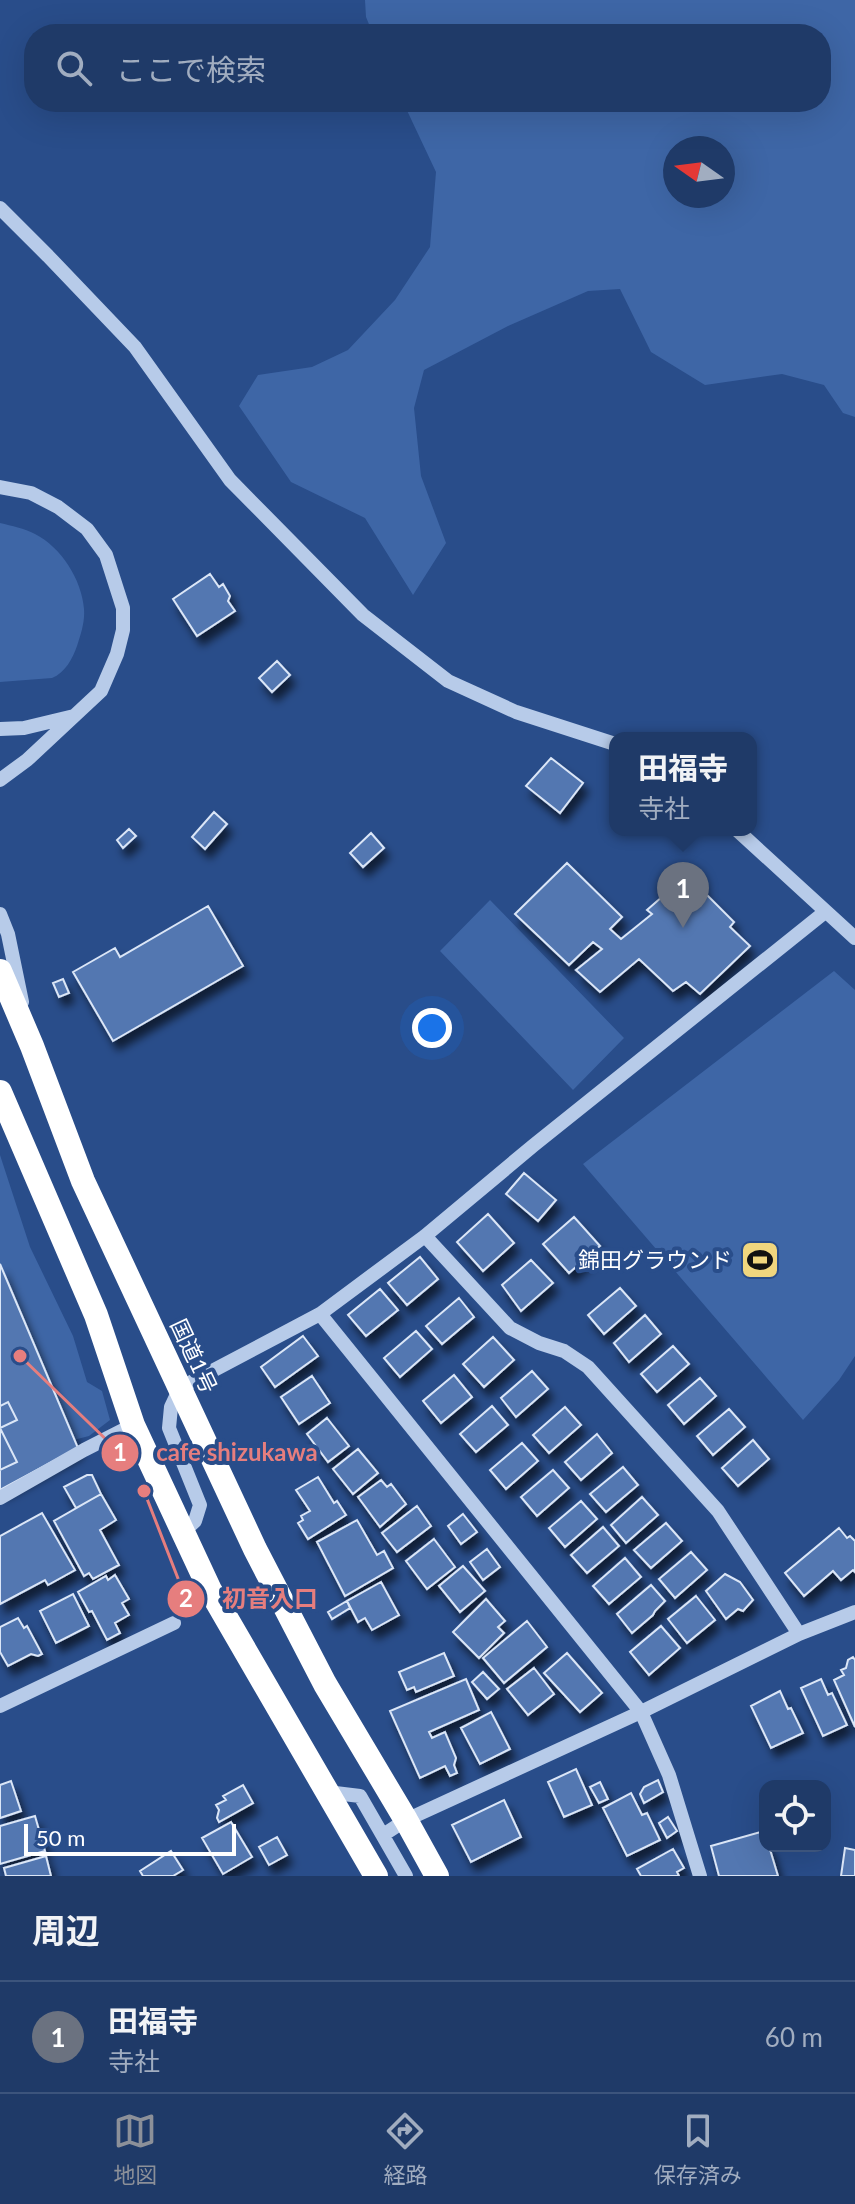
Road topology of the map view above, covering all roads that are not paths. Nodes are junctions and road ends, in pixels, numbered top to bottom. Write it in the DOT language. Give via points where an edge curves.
graph roads {
  1 [pos="0,208"];
  2 [pos="0,487"];
  3 [pos="74,716"];
  4 [pos="0,729"];
  5 [pos="609,742"];
  6 [pos="0,780"];
  7 [pos="743,836"];
  8 [pos="825,912"];
  9 [pos="0,914"];
  10 [pos="855,938"];
  11 [pos="0,971"];
  12 [pos="32,1046"];
  13 [pos="0,1092"];
  14 [pos="425,1236"];
  15 [pos="320,1314"];
  16 [pos="180,1388"];
  17 [pos="133,1425"];
  18 [pos="0,1498"];
  19 [pos="183,1532"];
  20 [pos="855,1612"];
  21 [pos="174,1623"];
  22 [pos="799,1634"];
  23 [pos="0,1706"];
  24 [pos="641,1712"];
  25 [pos="327,1792"];
  26 [pos="406,1820"];
  27 [pos="383,1835"];
  28 [pos="376,1876"];
  29 [pos="406,1876"];
  30 [pos="437,1876"];
  31 [pos="700,1876"];
  1 -- 5 [label="street" via="135,347 230,480 363,615 448,681 516,712"];
  2 -- 3 [label="street" via="31,493 58,507 87,529 111,568 123,608 123,630 101,691"];
  3 -- 4 [label="street"];
  3 -- 6 [label="street"];
  7 -- 8 [label="street"];
  8 -- 10 [label="street"];
  8 -- 14 [label="street"];
  9 -- 12 [label="street"];
  11 -- 12 [label="highway, 国道1号"];
  12 -- 16 [label="highway, 国道1号" via="83,1181"];
  13 -- 17 [label="highway" via="96,1315"];
  14 -- 15 [label="street"];
  14 -- 22 [label="street" via="510,1328 588,1367 718,1511"];
  15 -- 16 [label="street"];
  15 -- 24 [label="street"];
  16 -- 19 [label="street" via="169,1428 200,1505 195,1521"];
  16 -- 26 [label="highway, 国道1号" via="325,1684"];
  17 -- 18 [label="street"];
  17 -- 19 [label="highway"];
  19 -- 25 [label="highway" via="210,1590"];
  20 -- 22 [label="street"];
  21 -- 23 [label="street"];
  22 -- 24 [label="street"];
  24 -- 26 [label="street"];
  24 -- 31 [label="street" via="669,1775"];
  25 -- 27 [label="street" via="360,1796"];
  25 -- 28 [label="highway"];
  26 -- 27 [label="street"];
  26 -- 30 [label="highway, 国道1号"];
  27 -- 29 [label="street"];
}
